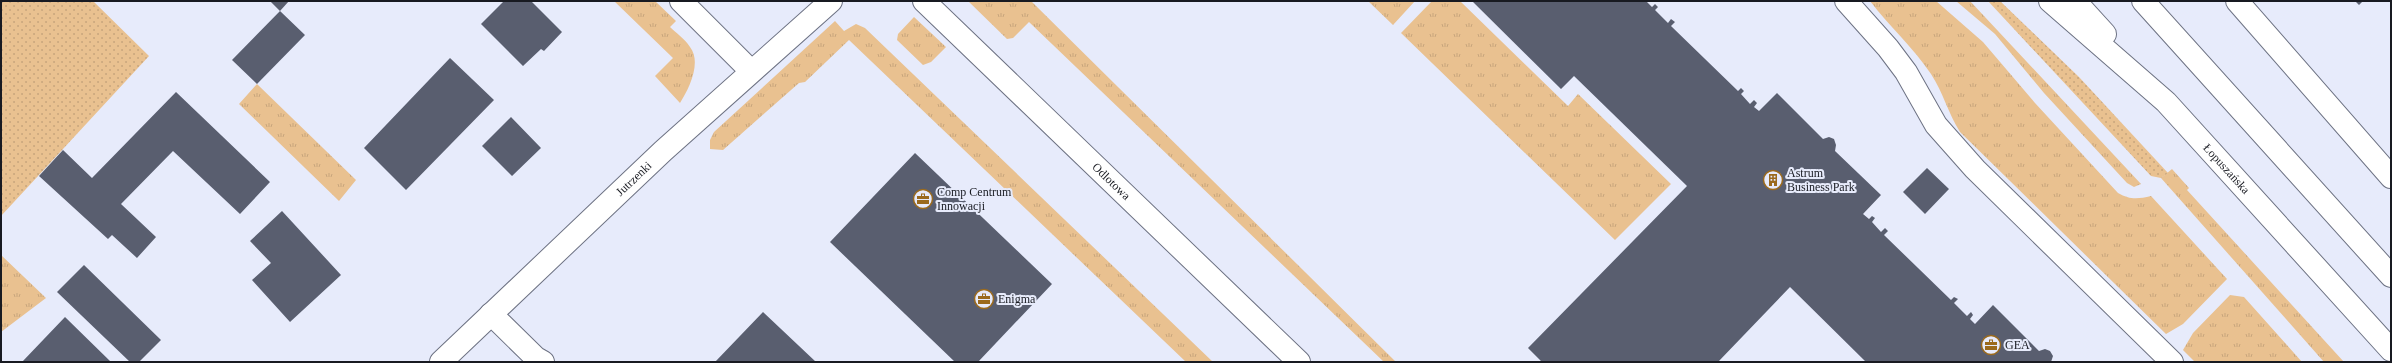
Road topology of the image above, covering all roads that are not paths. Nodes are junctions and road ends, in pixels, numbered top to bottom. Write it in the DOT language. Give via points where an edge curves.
graph roads {
  1 [pos="681,1"];
  2 [pos="831,1"];
  3 [pos="924,1"];
  4 [pos="1846,1"];
  5 [pos="2050,1"];
  6 [pos="2075,1"];
  7 [pos="2143,1"];
  8 [pos="2236,1"];
  9 [pos="751,71"];
  10 [pos="2166,102"];
  11 [pos="2391,177"];
  12 [pos="2391,276"];
  13 [pos="491,314"];
  14 [pos="2391,350"];
  15 [pos="441,362"];
  16 [pos="543,362"];
  17 [pos="1298,362"];
  18 [pos="2172,362"];
  1 -- 9 [label="street"];
  2 -- 9 [label="street, Jutrzenki"];
  3 -- 17 [label="street, Odlotowa"];
  4 -- 18 [label="street" via="1906,72 1936,125 1948,139 1980,174"];
  5 -- 10 [label="street, Łopuszańska"];
  6 -- 10 [label="street"];
  7 -- 12 [label="street"];
  8 -- 11 [label="street"];
  9 -- 13 [label="street, Jutrzenki"];
  10 -- 14 [label="street, Łopuszańska"];
  13 -- 15 [label="street, Jutrzenki"];
  13 -- 16 [label="street"];
}
